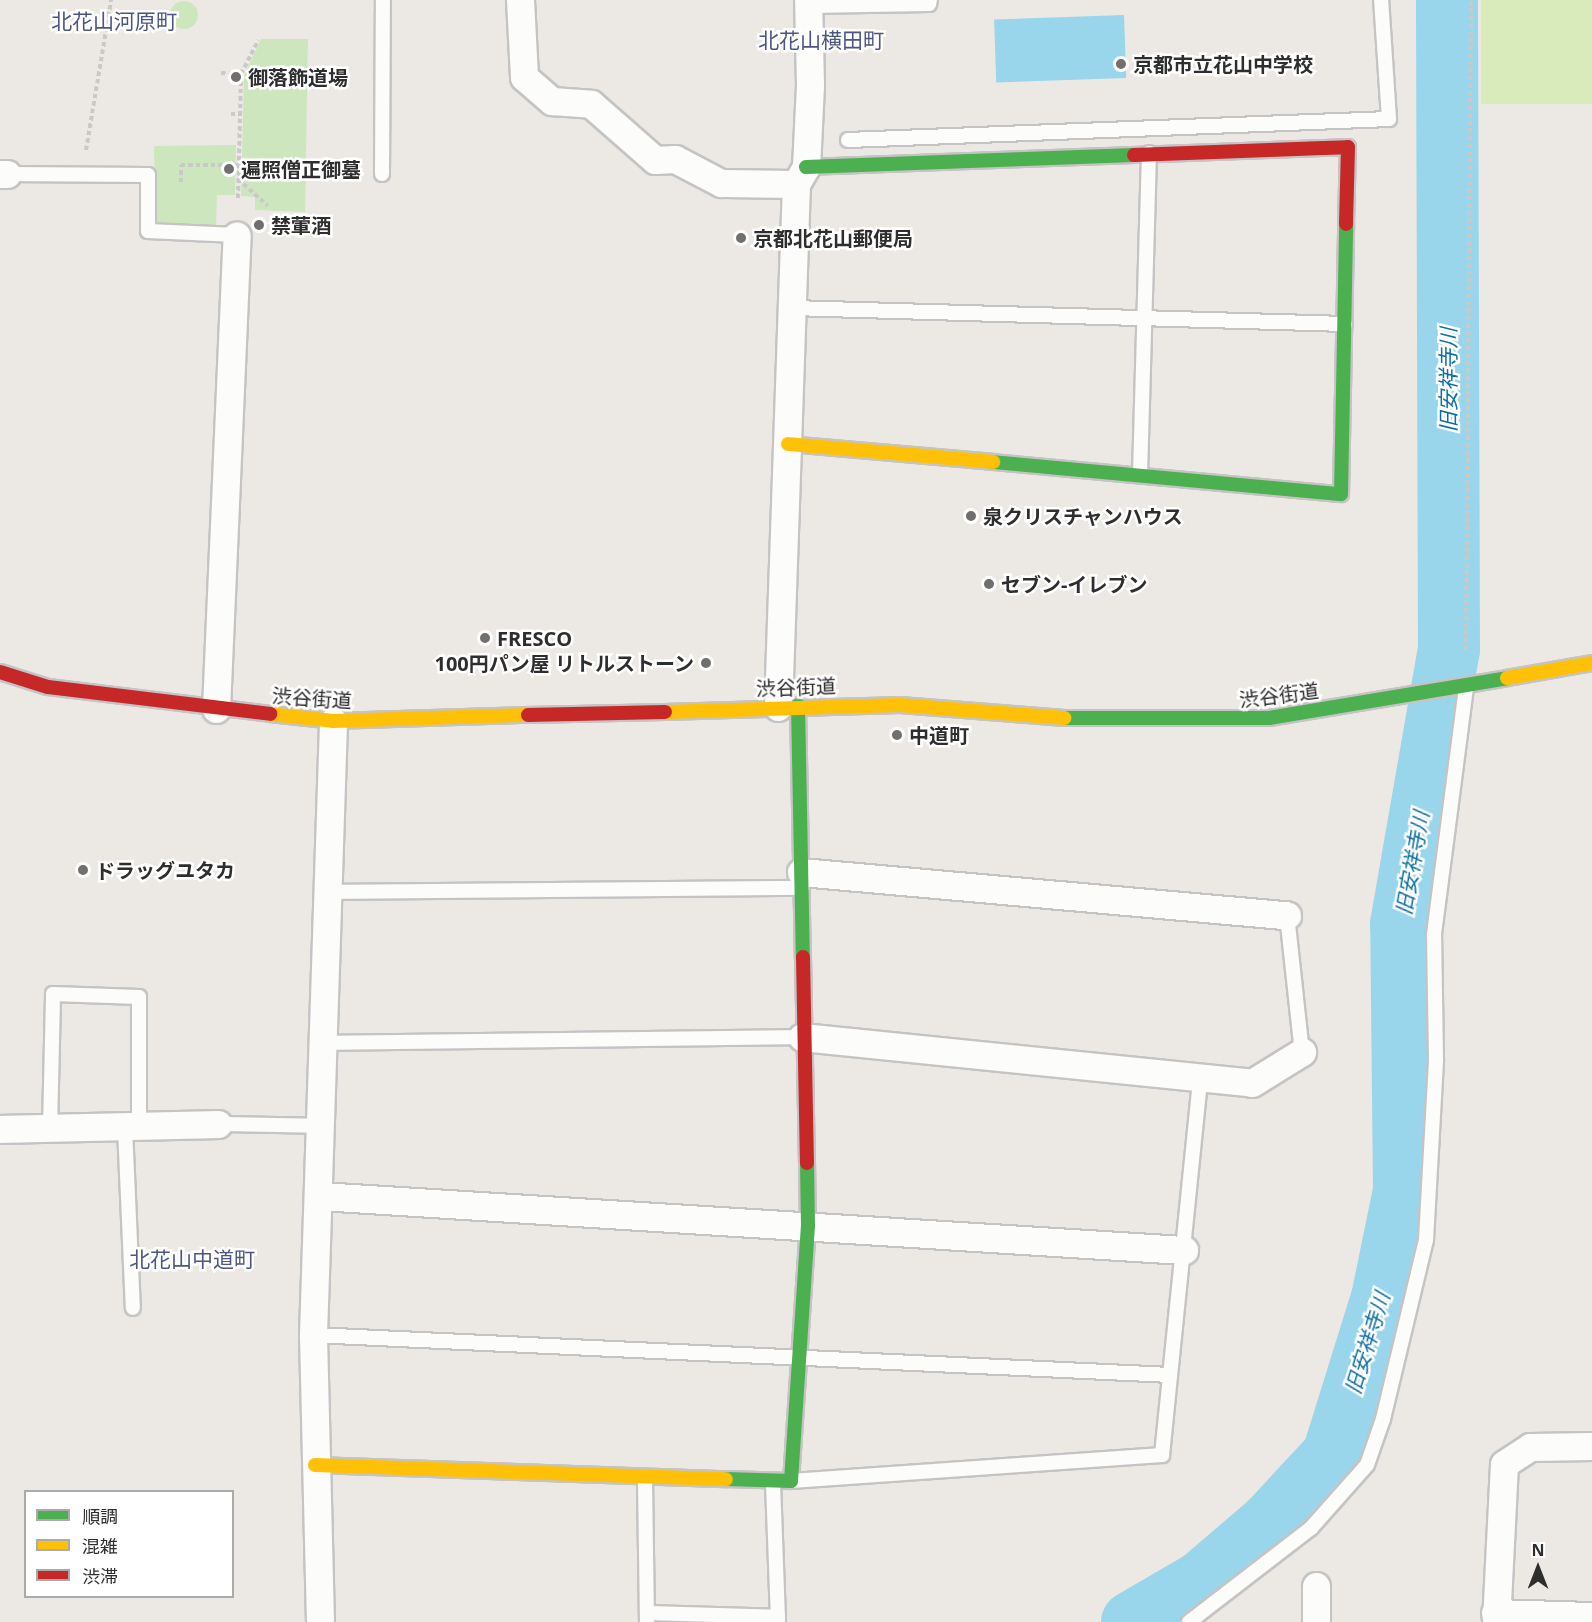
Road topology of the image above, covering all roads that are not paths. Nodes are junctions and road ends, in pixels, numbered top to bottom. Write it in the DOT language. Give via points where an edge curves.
graph roads {
  1 [pos="383,0"];
  2 [pos="520,0"];
  3 [pos="930,0"];
  4 [pos="1381,0"];
  5 [pos="808,3"];
  6 [pos="848,140"];
  7 [pos="1149,151"];
  8 [pos="4,174"];
  9 [pos="382,174"];
  10 [pos="801,176"];
  11 [pos="237,236"];
  12 [pos="791,308"];
  13 [pos="1147,318"];
  14 [pos="1346,324"];
  15 [pos="788,444"];
  16 [pos="1140,479"];
  17 [pos="1592,663"];
  18 [pos="0,672"];
  19 [pos="1466,686"];
  20 [pos="788,706"];
  21 [pos="216,709"];
  22 [pos="333,721"];
  23 [pos="801,880"];
  24 [pos="328,892"];
  25 [pos="1287,915"];
  26 [pos="802,1037"];
  27 [pos="322,1042"];
  28 [pos="1302,1052"];
  29 [pos="1200,1079"];
  30 [pos="218,1124"];
  31 [pos="321,1126"];
  32 [pos="132,1128"];
  33 [pos="0,1129"];
  34 [pos="50,1129"];
  35 [pos="320,1196"];
  36 [pos="808,1226"];
  37 [pos="1184,1250"];
  38 [pos="133,1308"];
  39 [pos="313,1335"];
  40 [pos="802,1359"];
  41 [pos="1170,1375"];
  42 [pos="1592,1446"];
  43 [pos="315,1465"];
  44 [pos="645,1480"];
  45 [pos="791,1481"];
  46 [pos="773,1483"];
  47 [pos="1316,1586"];
  48 [pos="1592,1616"];
  49 [pos="647,1617"];
  50 [pos="1495,1618"];
  51 [pos="778,1619"];
  52 [pos="321,1622"];
  53 [pos="1189,1622"];
  54 [pos="1316,1622"];
  1 -- 9 [label="lane"];
  2 -- 10 [label="street" via="524,76 552,101 591,104 655,160 675,159 721,183"];
  3 -- 5 [label="lane" via="929,4"];
  4 -- 6 [label="lane" via="1389,119"];
  5 -- 10 [label="street"];
  7 -- 10 [label="street"];
  7 -- 13 [label="lane"];
  7 -- 14 [label="street" via="1348,147"];
  8 -- 11 [label="lane" via="148,175 148,231"];
  10 -- 12 [label="street"];
  11 -- 21 [label="street"];
  12 -- 13 [label="lane"];
  12 -- 15 [label="street"];
  13 -- 14 [label="lane"];
  13 -- 16 [label="lane"];
  14 -- 16 [label="street" via="1341,494"];
  15 -- 16 [label="street"];
  15 -- 20 [label="street"];
  17 -- 19 [label="street, 渋谷街道"];
  18 -- 21 [label="street, 渋谷街道" via="48,687"];
  19 -- 20 [label="street, 渋谷街道" via="1269,718 1184,722 1032,717 900,705"];
  19 -- 53 [label="lane" via="1434,934 1436,1059 1426,1240 1383,1419 1367,1465 1311,1528"];
  20 -- 22 [label="street, 渋谷街道"];
  20 -- 23 [label="street"];
  21 -- 22 [label="street, 渋谷街道"];
  22 -- 24 [label="street"];
  23 -- 24 [label="lane"];
  23 -- 25 [label="street"];
  23 -- 26 [label="street"];
  24 -- 27 [label="street"];
  25 -- 28 [label="lane"];
  26 -- 27 [label="lane"];
  26 -- 29 [label="street"];
  26 -- 36 [label="street"];
  27 -- 31 [label="street"];
  28 -- 29 [label="street" via="1252,1083"];
  29 -- 37 [label="lane"];
  30 -- 31 [label="lane"];
  30 -- 32 [label="street"];
  31 -- 35 [label="street"];
  32 -- 34 [label="street"];
  32 -- 34 [label="lane" via="139,997 53,994"];
  32 -- 38 [label="lane"];
  33 -- 34 [label="street"];
  35 -- 36 [label="street"];
  35 -- 39 [label="street"];
  36 -- 37 [label="street"];
  36 -- 40 [label="street"];
  37 -- 41 [label="lane"];
  39 -- 40 [label="lane"];
  39 -- 43 [label="street"];
  40 -- 41 [label="lane"];
  40 -- 45 [label="street"];
  41 -- 45 [label="lane" via="1162,1455"];
  42 -- 50 [label="street" via="1530,1448 1504,1464"];
  43 -- 44 [label="street"];
  43 -- 52 [label="street"];
  44 -- 46 [label="street"];
  44 -- 49 [label="lane"];
  45 -- 46 [label="street"];
  46 -- 51 [label="lane"];
  47 -- 54 [label="street"];
  48 -- 50 [label="street"];
  49 -- 51 [label="lane"];
}
